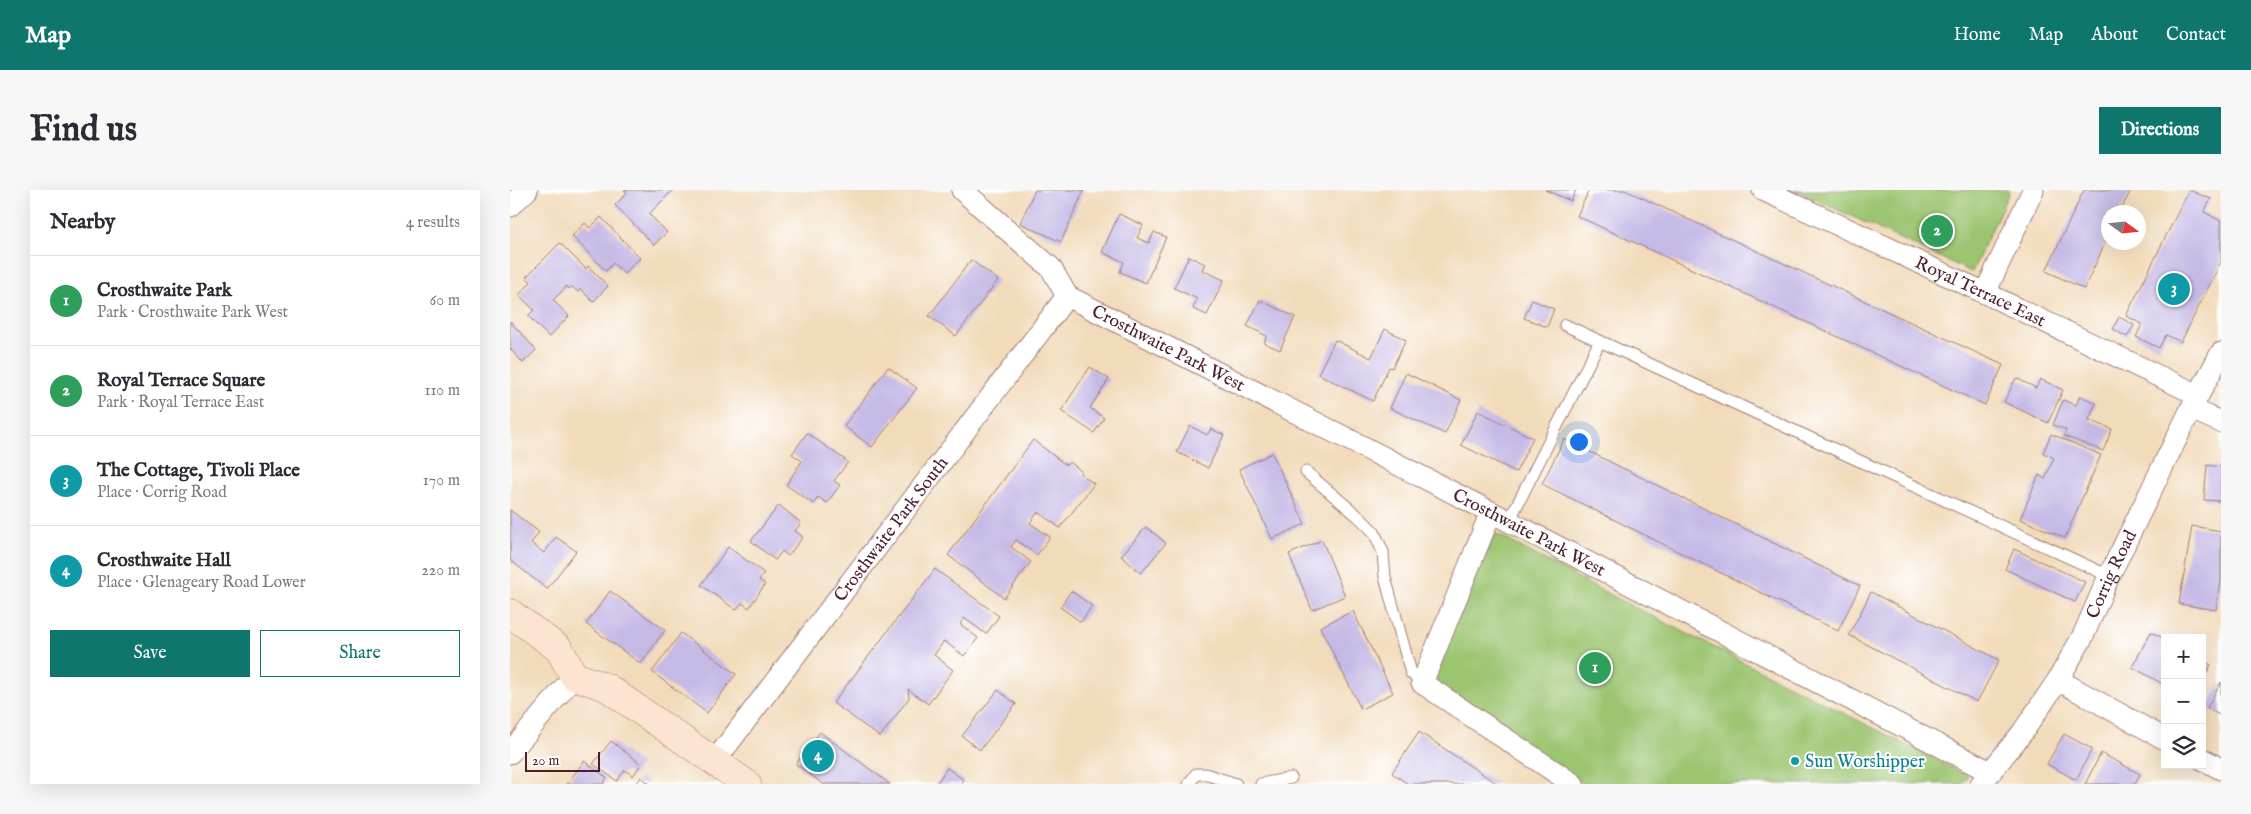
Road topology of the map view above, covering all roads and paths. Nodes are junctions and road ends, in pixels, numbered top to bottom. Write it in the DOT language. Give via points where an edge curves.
graph roads {
  1 [pos="527,190"];
  2 [pos="962,190"];
  3 [pos="1762,190"];
  4 [pos="2033,190"];
  5 [pos="510,206"];
  6 [pos="1985,293"];
  7 [pos="1066,296"];
  8 [pos="1565,325"];
  9 [pos="1600,341"];
  10 [pos="2221,353"];
  11 [pos="2194,402"];
  12 [pos="2221,422"];
  13 [pos="1306,472"];
  14 [pos="1500,517"];
  15 [pos="2109,576"];
  16 [pos="510,613"];
  17 [pos="574,676"];
  18 [pos="2058,680"];
  19 [pos="1422,683"];
  20 [pos="2161,737"];
  21 [pos="510,753"];
  22 [pos="715,761"];
  23 [pos="2206,761"];
  24 [pos="2221,769"];
  25 [pos="1291,778"];
  26 [pos="1985,778"];
  27 [pos="747,784"];
  28 [pos="1189,784"];
  29 [pos="1236,784"];
  30 [pos="1261,784"];
  31 [pos="1573,784"];
  1 -- 5 [label="street"];
  2 -- 7 [label="street" via="1051,268"];
  3 -- 6 [label="street, Royal Terrace East"];
  4 -- 6 [label="street"];
  6 -- 11 [label="street, Royal Terrace East"];
  7 -- 14 [label="street, Crosthwaite Park West"];
  7 -- 22 [label="street, Crosthwaite Park South"];
  8 -- 9 [label="lane"];
  9 -- 14 [label="lane"];
  9 -- 15 [label="lane"];
  10 -- 11 [label="street, Corrig Road"];
  11 -- 12 [label="street, Royal Terrace East"];
  11 -- 15 [label="street, Corrig Road"];
  13 -- 19 [label="lane" via="1374,532 1383,552 1384,577 1411,674"];
  14 -- 19 [label="street"];
  14 -- 26 [label="street, Crosthwaite Park West"];
  15 -- 18 [label="street, Corrig Road" via="2083,636"];
  16 -- 17 [label="main road" via="559,649"];
  17 -- 21 [label="street"];
  17 -- 22 [label="main road" via="606,687"];
  18 -- 20 [label="street"];
  18 -- 26 [label="street, Corrig Road" via="2022,733"];
  19 -- 31 [label="street"];
  22 -- 27 [label="main road"];
  23 -- 24 [label="street"];
  25 -- 30 [label="lane"];
  28 -- 29 [label="lane" via="1196,774"];
}
